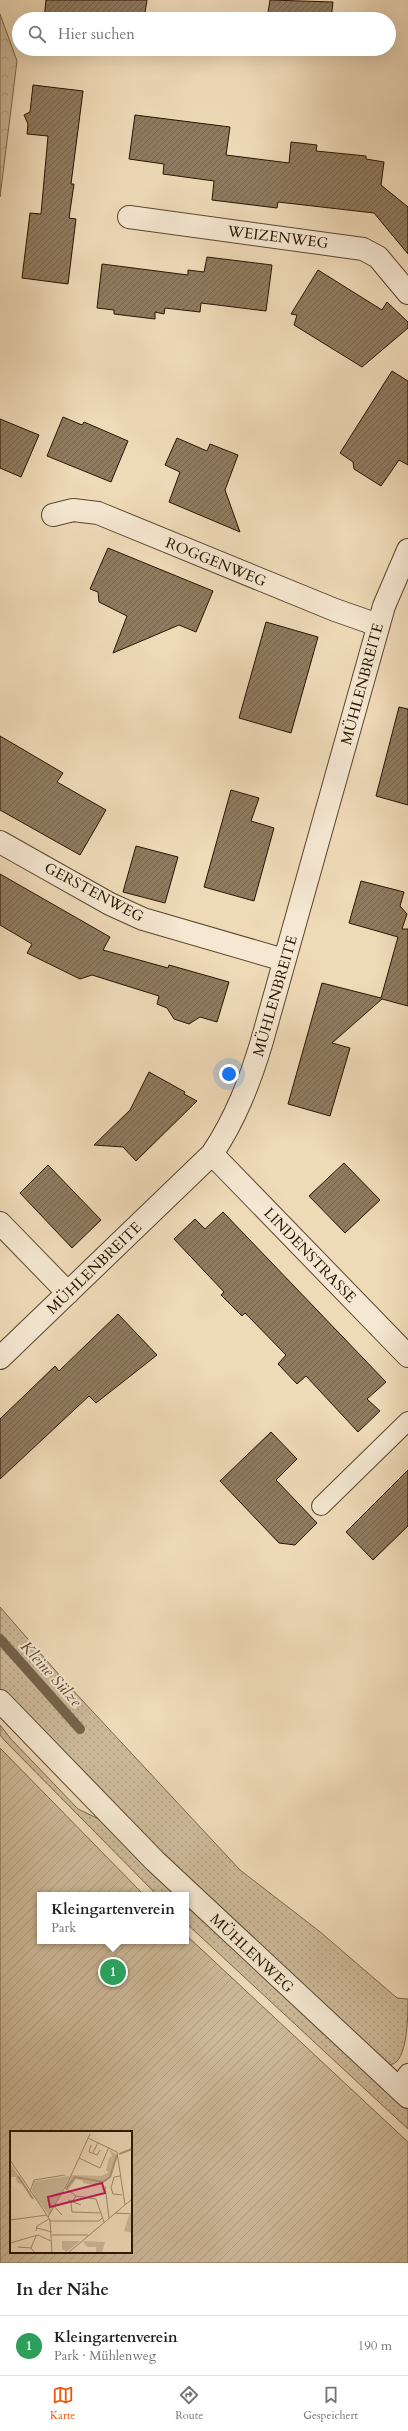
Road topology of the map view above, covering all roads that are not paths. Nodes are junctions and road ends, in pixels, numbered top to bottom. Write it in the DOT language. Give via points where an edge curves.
graph roads {
  1 [pos="129,218"];
  2 [pos="408,294"];
  3 [pos="53,515"];
  4 [pos="408,550"];
  5 [pos="378,625"];
  6 [pos="0,842"];
  7 [pos="284,960"];
  8 [pos="212,1154"];
  9 [pos="0,1223"];
  10 [pos="68,1293"];
  11 [pos="408,1356"];
  12 [pos="0,1358"];
  13 [pos="408,1421"];
  14 [pos="321,1506"];
  15 [pos="0,1701"];
  16 [pos="404,2086"];
  1 -- 2 [label="street, WEIZENWEG" via="363,249 378,257"];
  3 -- 5 [label="street, ROGGENWEG" via="73,510 98,514"];
  4 -- 5 [label="street, MÜHLENBREITE"];
  5 -- 7 [label="street, MÜHLENBREITE"];
  6 -- 7 [label="street, GERSTENWEG" via="138,917"];
  7 -- 8 [label="street, MÜHLENBREITE" via="252,1075 231,1123"];
  8 -- 10 [label="street, MÜHLENBREITE"];
  8 -- 11 [label="street, LINDENSTRASSE"];
  9 -- 10 [label="street"];
  10 -- 12 [label="street, MÜHLENBREITE"];
  13 -- 14 [label="lane"];
  15 -- 16 [label="street, MÜHLENWEG" via="161,1866"];
}
